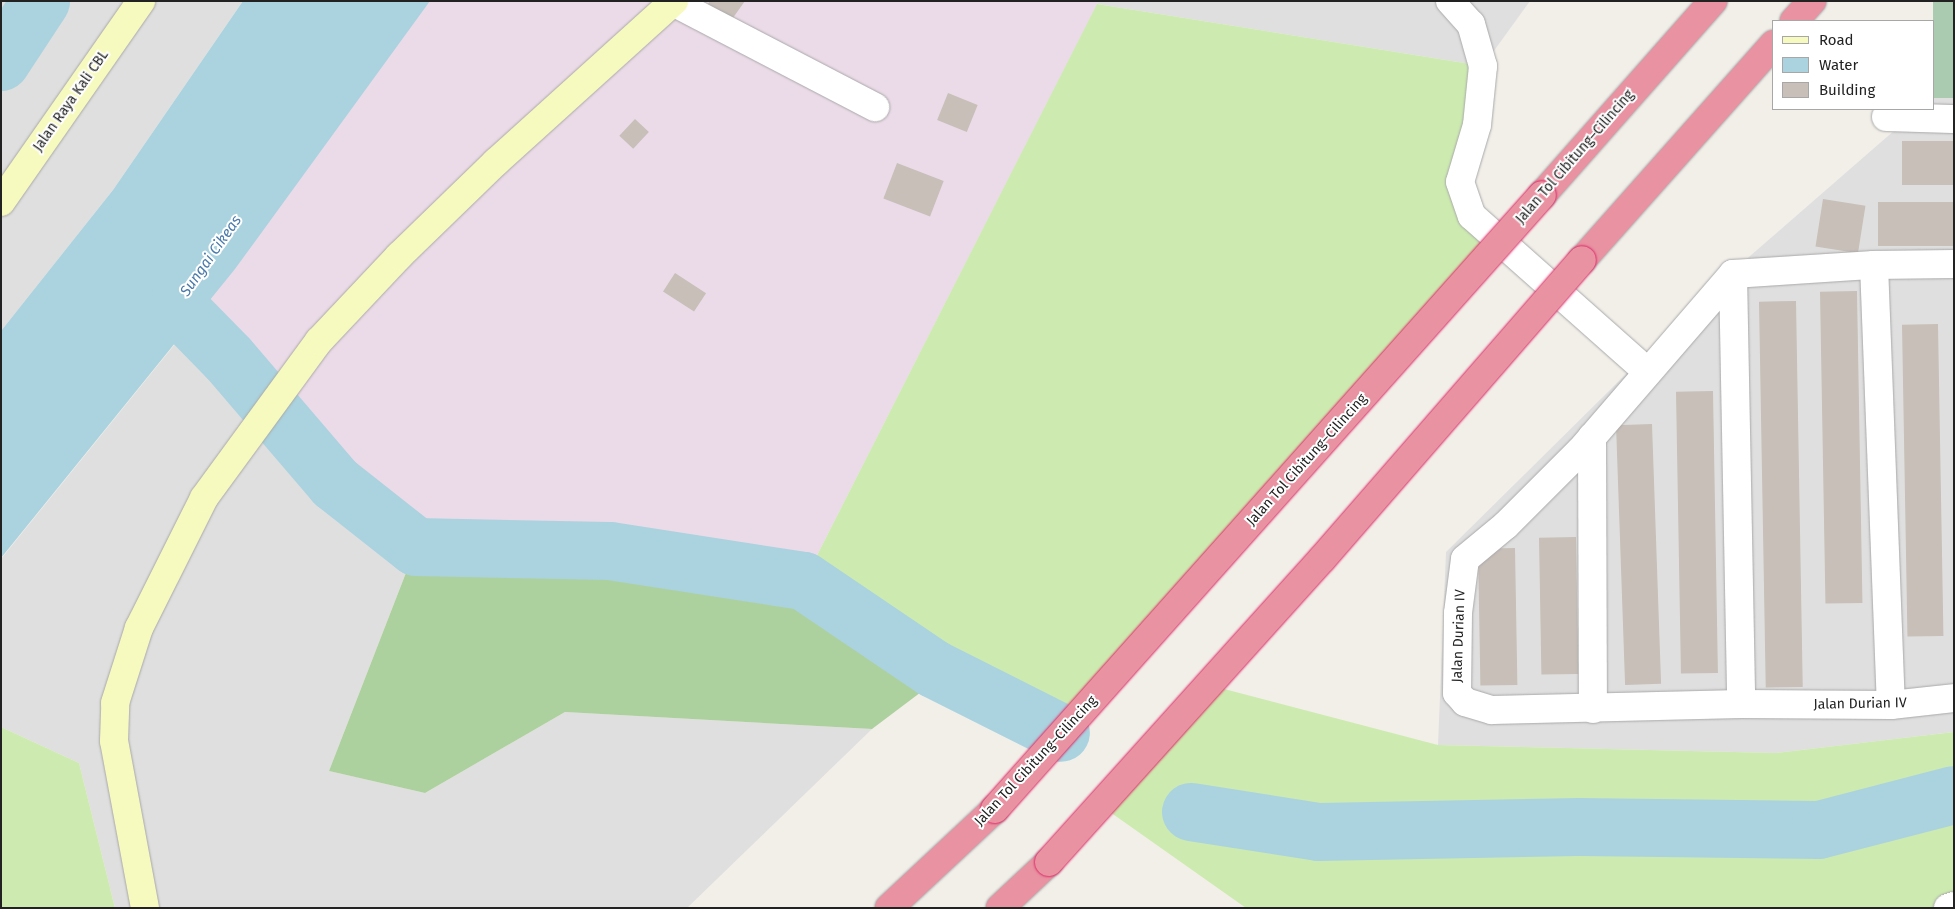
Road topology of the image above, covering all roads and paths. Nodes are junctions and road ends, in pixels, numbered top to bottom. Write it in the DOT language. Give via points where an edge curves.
graph roads {
  1 [pos="141,1"];
  2 [pos="1450,1"];
  3 [pos="1713,1"];
  4 [pos="1812,1"];
  5 [pos="674,2"];
  6 [pos="1795,20"];
  7 [pos="1772,46"];
  8 [pos="875,107"];
  9 [pos="1886,118"];
  10 [pos="1954,119"];
  11 [pos="1,202"];
  12 [pos="1954,264"];
  13 [pos="1874,265"];
  14 [pos="1733,274"];
  15 [pos="1648,372"];
  16 [pos="1592,437"];
  17 [pos="1954,698"];
  18 [pos="1741,704"];
  19 [pos="1891,705"];
  20 [pos="1593,709"];
  21 [pos="1954,906"];
  22 [pos="145,908"];
  23 [pos="889,908"];
  24 [pos="1000,908"];
  25 [pos="1948,908"];
  1 -- 11 [label="street, Jalan Raya Kali CBL"];
  2 -- 15 [label="street" via="1471,24 1482,66 1477,125 1460,182 1472,216"];
  3 -- 23 [label="highway, Jalan Tol Cibitung–Cilincing, bridge" via="995,808"];
  4 -- 6 [label="highway"];
  5 -- 8 [label="street"];
  5 -- 22 [label="street" via="496,162 399,256 320,342 204,498 139,628 116,703 114,741"];
  7 -- 24 [label="highway, bridge" via="1322,560 1049,862"];
  9 -- 10 [label="street"];
  12 -- 13 [label="street"];
  13 -- 14 [label="street"];
  13 -- 19 [label="street"];
  14 -- 15 [label="street, Jalan Durian IV"];
  14 -- 18 [label="street"];
  15 -- 16 [label="street, Jalan Durian IV"];
  16 -- 20 [label="street"];
  16 -- 20 [label="street, Jalan Durian IV" via="1506,524 1465,559 1458,613 1457,693 1465,702 1492,710"];
  17 -- 19 [label="street, Jalan Durian IV"];
  18 -- 19 [label="street, Jalan Durian IV"];
  18 -- 20 [label="street, Jalan Durian IV"];
  21 -- 25 [label="street"];
}
